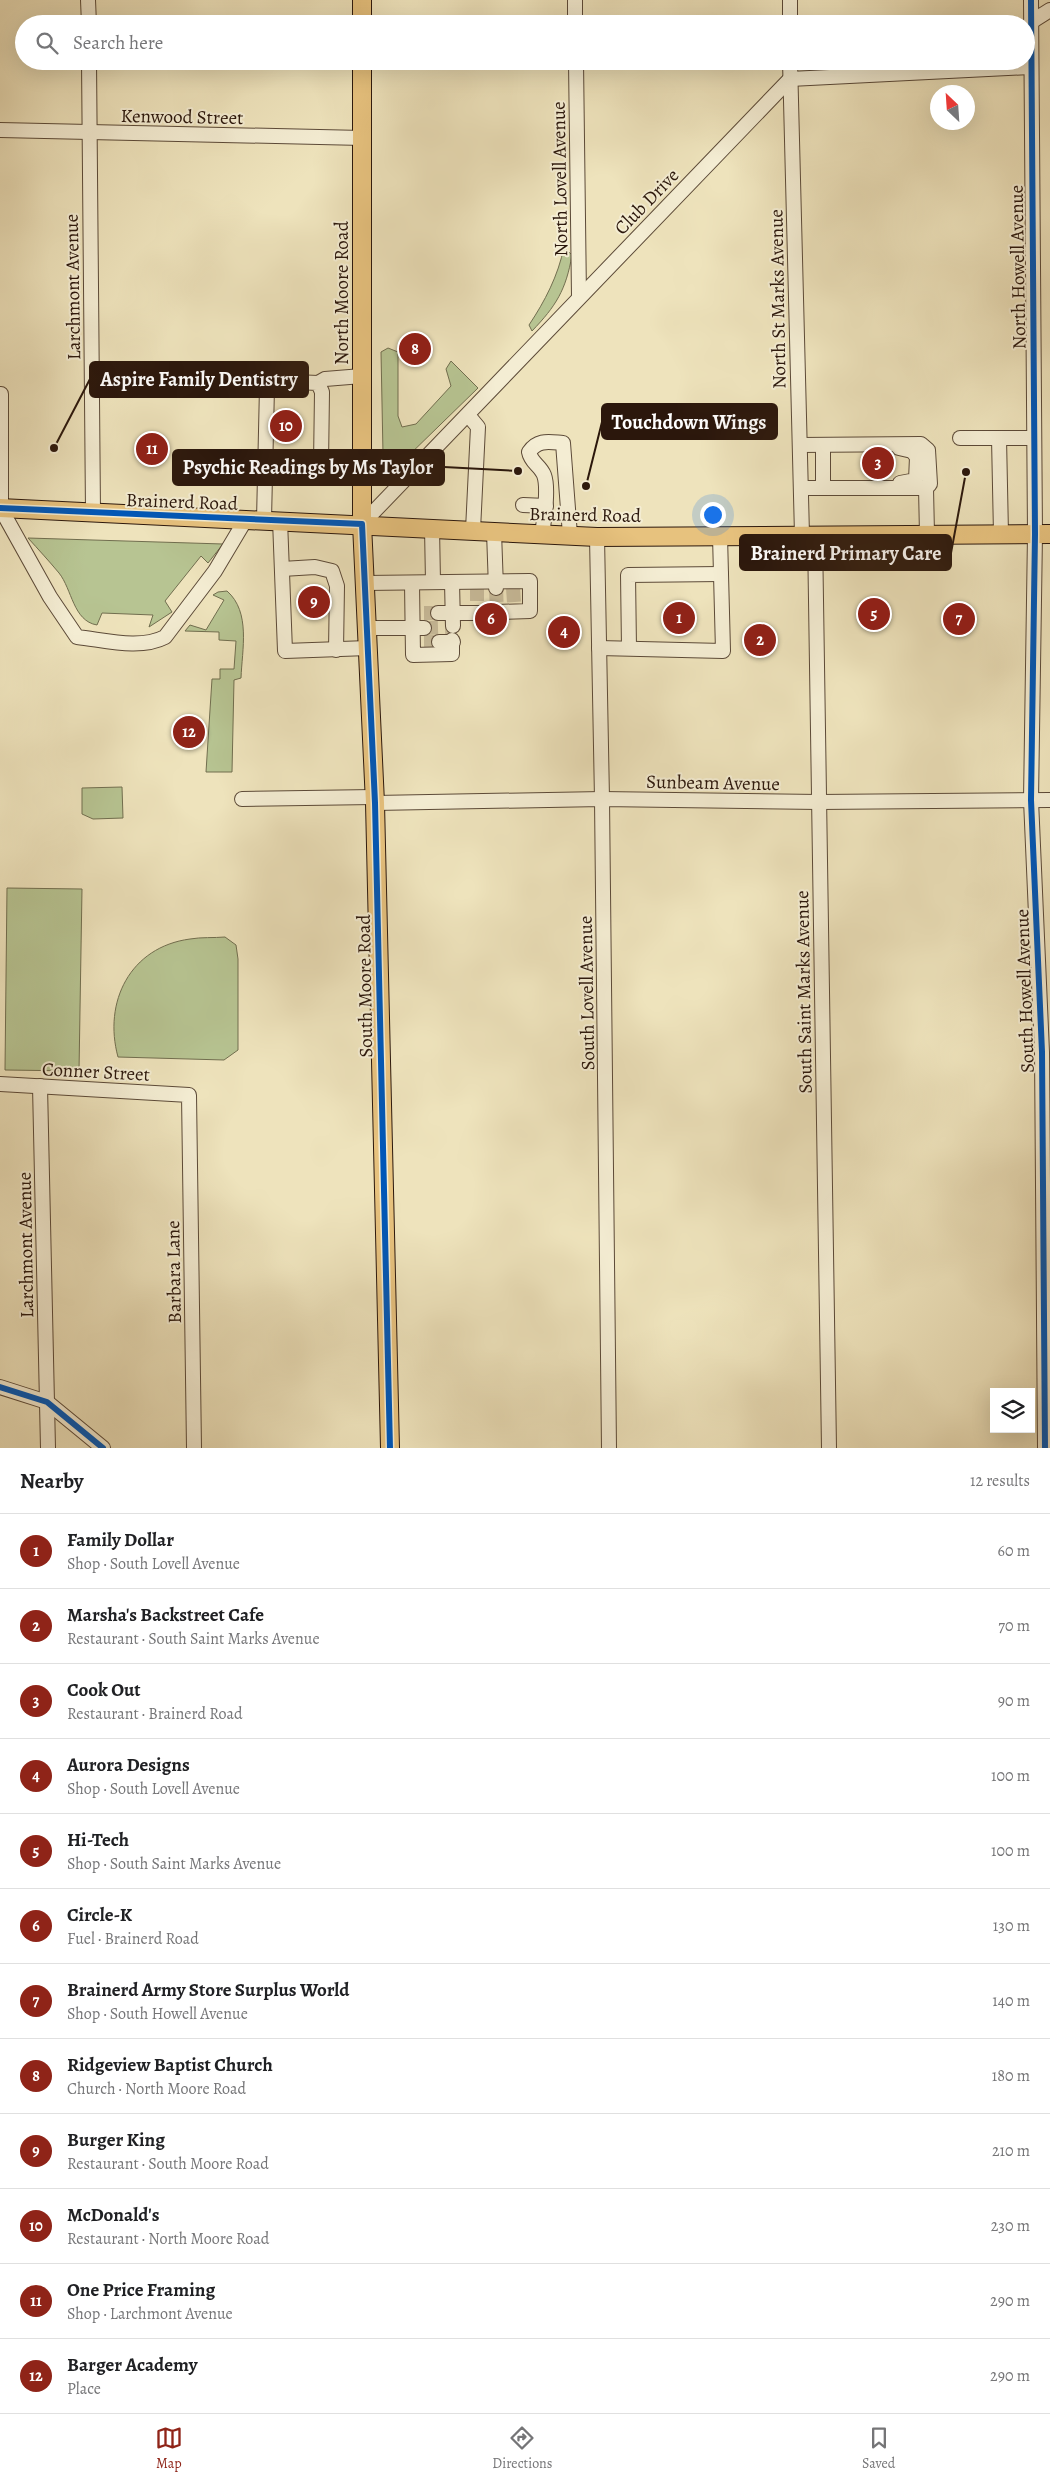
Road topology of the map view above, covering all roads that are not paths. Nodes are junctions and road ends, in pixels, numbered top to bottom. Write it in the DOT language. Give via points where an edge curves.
graph roads {
  1 [pos="88,0"];
  2 [pos="362,0"];
  3 [pos="575,0"];
  4 [pos="790,0"];
  5 [pos="1031,0"];
  6 [pos="1050,10"];
  7 [pos="89,15"];
  8 [pos="362,15"];
  9 [pos="576,15"];
  10 [pos="790,15"];
  11 [pos="1031,15"];
  12 [pos="1035,19"];
  13 [pos="89,70"];
  14 [pos="362,70"];
  15 [pos="576,70"];
  16 [pos="790,70"];
  17 [pos="970,70"];
  18 [pos="1030,70"];
  19 [pos="790,79"];
  20 [pos="0,130"];
  21 [pos="90,133"];
  22 [pos="363,138"];
  23 [pos="579,297"];
  24 [pos="362,376"];
  25 [pos="318,383"];
  26 [pos="1,394"];
  27 [pos="468,415"];
  28 [pos="960,438"];
  29 [pos="999,438"];
  30 [pos="1034,438"];
  31 [pos="800,445"];
  32 [pos="823,445"];
  33 [pos="888,445"];
  34 [pos="265,472"];
  35 [pos="893,487"];
  36 [pos="801,488"];
  37 [pos="823,488"];
  38 [pos="926,488"];
  39 [pos="523,505"];
  40 [pos="546,506"];
  41 [pos="1,508"];
  42 [pos="93,512"];
  43 [pos="246,519"];
  44 [pos="272,520"];
  45 [pos="362,524"];
  46 [pos="432,528"];
  47 [pos="473,530"];
  48 [pos="494,532"];
  49 [pos="542,534"];
  50 [pos="927,534"];
  51 [pos="1001,534"];
  52 [pos="1043,534"];
  53 [pos="808,535"];
  54 [pos="570,536"];
  55 [pos="720,536"];
  56 [pos="597,537"];
  57 [pos="282,569"];
  58 [pos="722,574"];
  59 [pos="433,582"];
  60 [pos="452,582"];
  61 [pos="365,583"];
  62 [pos="412,583"];
  63 [pos="496,585"];
  64 [pos="478,599"];
  65 [pos="498,612"];
  66 [pos="436,616"];
  67 [pos="367,628"];
  68 [pos="418,628"];
  69 [pos="448,642"];
  70 [pos="368,648"];
  71 [pos="599,648"];
  72 [pos="629,648"];
  73 [pos="336,650"];
  74 [pos="242,799"];
  75 [pos="602,799"];
  76 [pos="375,800"];
  77 [pos="1031,800"];
  78 [pos="1050,800"];
  79 [pos="819,802"];
  80 [pos="1046,1052"];
  81 [pos="0,1084"];
  82 [pos="40,1086"];
  83 [pos="190,1095"];
  84 [pos="1047,1316"];
  85 [pos="0,1387"];
  86 [pos="47,1402"];
  87 [pos="48,1448"];
  88 [pos="103,1448"];
  89 [pos="194,1448"];
  90 [pos="390,1448"];
  91 [pos="609,1448"];
  92 [pos="829,1448"];
  93 [pos="1046,1448"];
  1 -- 7 [label="street"];
  2 -- 8 [label="main road"];
  3 -- 9 [label="street"];
  4 -- 10 [label="street"];
  5 -- 11 [label="street, North Howell Avenue"];
  6 -- 12 [label="street"];
  13 -- 21 [label="street, Larchmont Avenue"];
  14 -- 22 [label="main road, North Moore Road"];
  15 -- 23 [label="street, North Lovell Avenue"];
  16 -- 19 [label="street, North St Marks Avenue"];
  17 -- 19 [label="street"];
  18 -- 30 [label="street, North Howell Avenue"];
  19 -- 23 [label="street, Club Drive"];
  19 -- 31 [label="street, North St Marks Avenue"];
  20 -- 21 [label="street, Kenwood Street"];
  21 -- 22 [label="street, Kenwood Street"];
  21 -- 42 [label="street, Larchmont Avenue"];
  22 -- 24 [label="main road, North Moore Road"];
  23 -- 27 [label="street, Club Drive"];
  24 -- 25 [label="street" via="325,379"];
  24 -- 45 [label="main road, North Moore Road"];
  25 -- 34 [label="street" via="272,381 266,386"];
  25 -- 34 [label="street" via="322,392 322,464 303,473"];
  26 -- 41 [label="street"];
  27 -- 45 [label="street, Club Drive"];
  27 -- 47 [label="street" via="478,427"];
  28 -- 29 [label="street"];
  29 -- 30 [label="street"];
  29 -- 51 [label="street"];
  30 -- 52 [label="street, North Howell Avenue"];
  31 -- 32 [label="street"];
  31 -- 36 [label="street, North St Marks Avenue"];
  32 -- 33 [label="street"];
  32 -- 37 [label="street"];
  33 -- 35 [label="street" via="912,451 916,457 916,480"];
  33 -- 38 [label="street" via="926,446 930,484"];
  34 -- 44 [label="street"];
  35 -- 37 [label="street"];
  35 -- 38 [label="street"];
  36 -- 37 [label="street"];
  36 -- 53 [label="street, North St Marks Avenue"];
  38 -- 50 [label="street"];
  39 -- 40 [label="street"];
  40 -- 49 [label="street"];
  40 -- 54 [label="street" via="544,474 532,462 529,452 533,445 542,442 563,443"];
  41 -- 42 [label="main road, Brainerd Road"];
  41 -- 43 [label="street" via="50,597 77,637 144,644 165,637 215,571"];
  42 -- 43 [label="main road, Brainerd Road"];
  43 -- 44 [label="main road, Brainerd Road"];
  44 -- 45 [label="main road, Brainerd Road"];
  44 -- 57 [label="street"];
  45 -- 46 [label="main road, Brainerd Road"];
  45 -- 61 [label="main road, South Moore Road"];
  46 -- 47 [label="main road, Brainerd Road"];
  46 -- 59 [label="street"];
  47 -- 48 [label="main road, Brainerd Road"];
  48 -- 49 [label="main road, Brainerd Road"];
  48 -- 63 [label="street"];
  49 -- 54 [label="main road, Brainerd Road"];
  50 -- 51 [label="main road, Brainerd Road"];
  50 -- 53 [label="main road, Brainerd Road"];
  51 -- 52 [label="main road, Brainerd Road"];
  52 -- 77 [label="street, South Howell Avenue"];
  53 -- 55 [label="main road, Brainerd Road"];
  53 -- 79 [label="street, South Saint Marks Avenue"];
  54 -- 56 [label="main road, Brainerd Road"];
  55 -- 56 [label="main road, Brainerd Road"];
  55 -- 58 [label="street"];
  56 -- 71 [label="street, South Lovell Avenue"];
  57 -- 73 [label="street" via="315,567 332,571 337,586"];
  57 -- 73 [label="street" via="285,650"];
  58 -- 72 [label="street" via="628,575"];
  58 -- 72 [label="street" via="723,652"];
  59 -- 60 [label="street"];
  59 -- 62 [label="street"];
  60 -- 64 [label="street"];
  60 -- 66 [label="street"];
  61 -- 62 [label="street"];
  61 -- 67 [label="main road, South Moore Road"];
  62 -- 66 [label="street"];
  63 -- 64 [label="street"];
  63 -- 65 [label="street" via="514,596"];
  64 -- 66 [label="street"];
  66 -- 68 [label="street"];
  67 -- 68 [label="street"];
  67 -- 70 [label="main road, South Moore Road"];
  68 -- 69 [label="street" via="418,642 413,655 452,654"];
  70 -- 73 [label="street"];
  70 -- 76 [label="main road, South Moore Road"];
  71 -- 72 [label="street"];
  71 -- 75 [label="street, South Lovell Avenue"];
  74 -- 76 [label="street, Sunbeam Avenue"];
  75 -- 76 [label="street, Sunbeam Avenue"];
  75 -- 79 [label="street, Sunbeam Avenue"];
  75 -- 91 [label="street, South Lovell Avenue"];
  76 -- 90 [label="main road, South Moore Road"];
  77 -- 78 [label="street, Sunbeam Avenue"];
  77 -- 79 [label="street, Sunbeam Avenue"];
  77 -- 80 [label="street, South Howell Avenue"];
  79 -- 92 [label="street, South Saint Marks Avenue"];
  80 -- 84 [label="street, South Howell Avenue"];
  81 -- 82 [label="street, Conner Street"];
  82 -- 83 [label="street, Conner Street"];
  82 -- 86 [label="street, Larchmont Avenue"];
  83 -- 89 [label="street, Barbara Lane"];
  84 -- 93 [label="street, South Howell Avenue"];
  85 -- 86 [label="street"];
  86 -- 87 [label="street, Larchmont Avenue"];
  86 -- 88 [label="street"];
}
